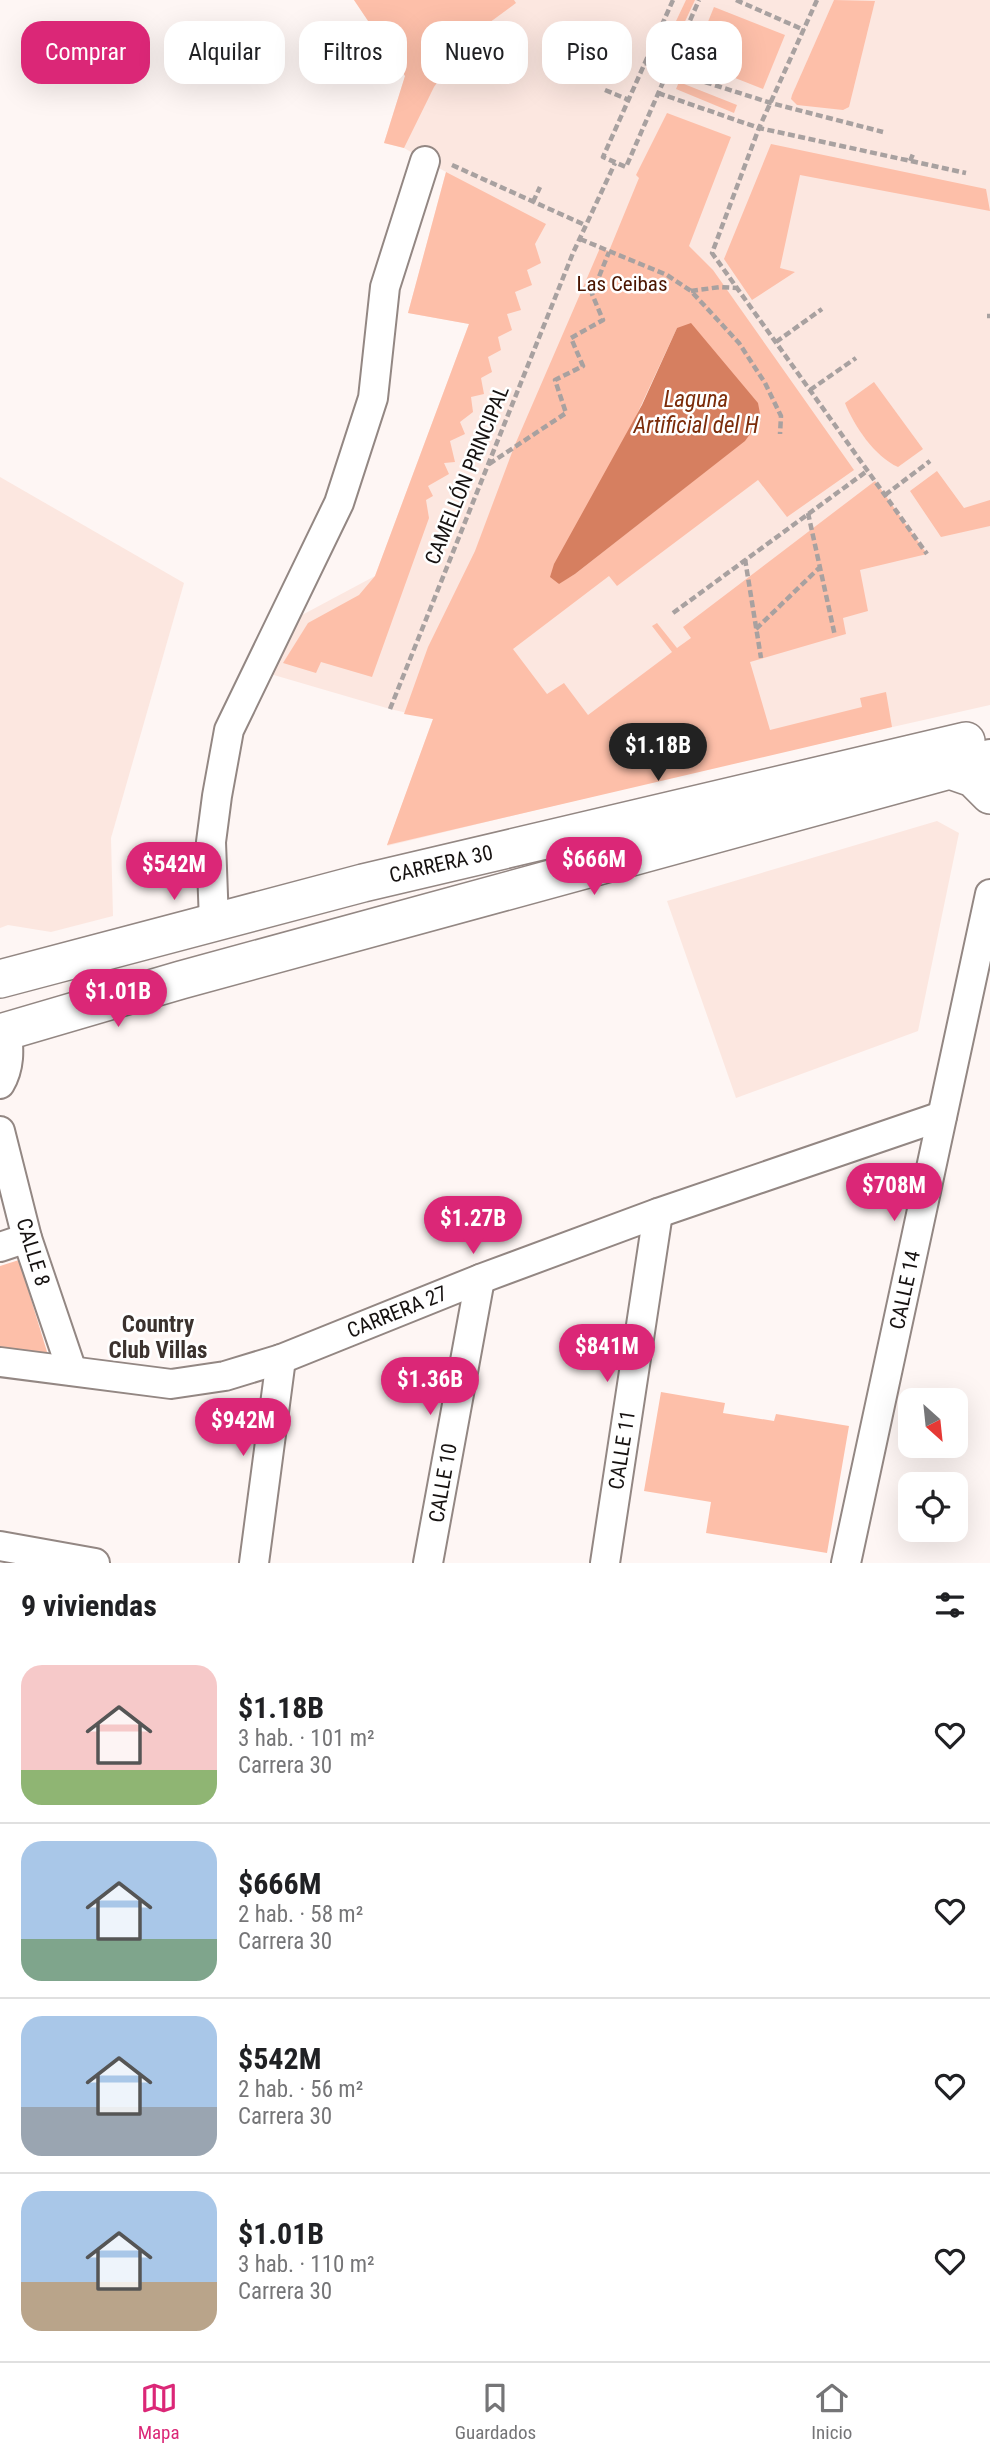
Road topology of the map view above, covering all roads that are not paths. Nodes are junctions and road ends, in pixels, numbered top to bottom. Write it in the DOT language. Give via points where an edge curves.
graph roads {
  1 [pos="438,163"];
  2 [pos="977,748"];
  3 [pos="990,795"];
  4 [pos="990,894"];
  5 [pos="214,922"];
  6 [pos="0,979"];
  7 [pos="4,1033"];
  8 [pos="0,1084"];
  9 [pos="942,1116"];
  10 [pos="0,1131"];
  11 [pos="658,1213"];
  12 [pos="27,1238"];
  13 [pos="0,1247"];
  14 [pos="480,1279"];
  15 [pos="281,1359"];
  16 [pos="0,1362"];
  17 [pos="72,1371"];
  18 [pos="0,1546"];
  19 [pos="95,1563"];
  20 [pos="254,1563"];
  21 [pos="428,1563"];
  22 [pos="605,1563"];
  23 [pos="846,1563"];
  1 -- 5 [label="street" via="385,287 373,398 339,503 229,730 211,842"];
  2 -- 3 [label="main road" via="973,778"];
  2 -- 5 [label="main road, CARRERA 30" via="363,883"];
  2 -- 7 [label="main road, CARRERA 30"];
  4 -- 9 [label="street, CALLE 14"];
  5 -- 6 [label="main road, CARRERA 30"];
  7 -- 8 [label="street" via="9,1055"];
  9 -- 11 [label="street, CARRERA 27"];
  9 -- 23 [label="street, CALLE 14"];
  10 -- 12 [label="street, CALLE 8"];
  11 -- 14 [label="street, CARRERA 27"];
  11 -- 22 [label="street, CALLE 11"];
  12 -- 13 [label="street"];
  12 -- 17 [label="street, CALLE 8"];
  14 -- 15 [label="street, CARRERA 27"];
  14 -- 21 [label="street, CALLE 10"];
  15 -- 17 [label="street, CARRERA 27" via="225,1376 172,1384"];
  15 -- 20 [label="street"];
  16 -- 17 [label="street, CARRERA 27"];
  18 -- 19 [label="street"];
}
